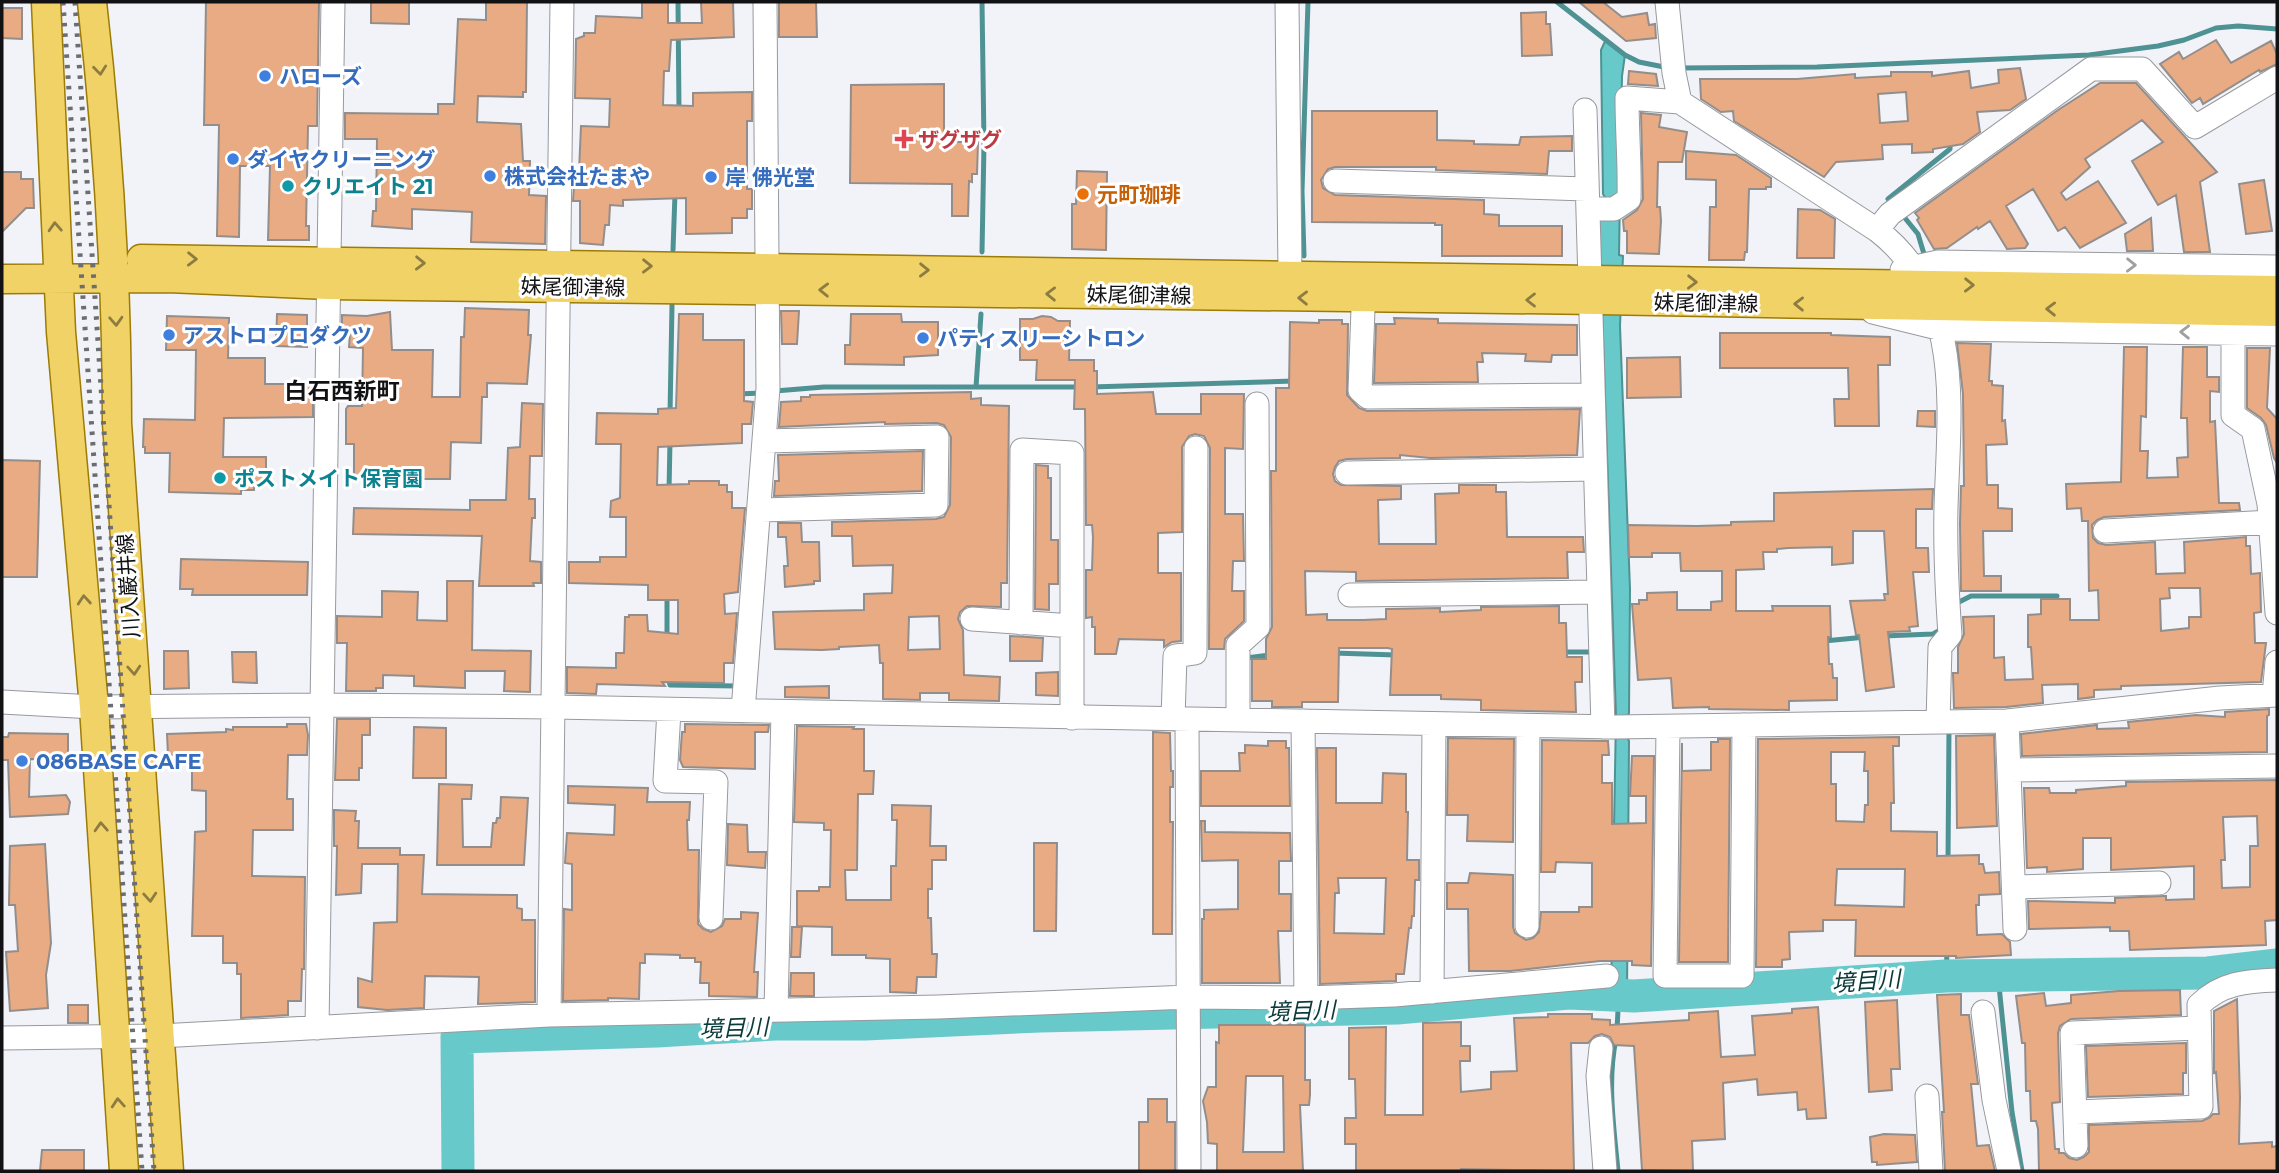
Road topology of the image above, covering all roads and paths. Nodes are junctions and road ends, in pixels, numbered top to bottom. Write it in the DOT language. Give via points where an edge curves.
graph roads {
  1 [pos="46,2"];
  2 [pos="92,2"];
  3 [pos="334,2"];
  4 [pos="562,2"];
  5 [pos="765,2"];
  6 [pos="1287,2"];
  7 [pos="1667,2"];
  8 [pos="2277,78"];
  9 [pos="1680,102"];
  10 [pos="1585,110"];
  11 [pos="1335,181"];
  12 [pos="1599,204"];
  13 [pos="1890,216"];
  14 [pos="2,261"];
  15 [pos="2277,267"];
  16 [pos="114,269"];
  17 [pos="58,270"];
  18 [pos="328,273"];
  19 [pos="1290,275"];
  20 [pos="559,276"];
  21 [pos="769,278"];
  22 [pos="2,279"];
  23 [pos="1363,288"];
  24 [pos="2277,289"];
  25 [pos="1604,290"];
  26 [pos="1845,295"];
  27 [pos="1929,297"];
  28 [pos="2277,312"];
  29 [pos="2233,333"];
  30 [pos="2277,334"];
  31 [pos="1593,395"];
  32 [pos="1257,404"];
  33 [pos="764,441"];
  34 [pos="1196,449"];
  35 [pos="1594,469"];
  36 [pos="1347,473"];
  37 [pos="760,510"];
  38 [pos="2271,522"];
  39 [pos="2105,531"];
  40 [pos="1599,592"];
  41 [pos="1350,595"];
  42 [pos="2277,613"];
  43 [pos="972,619"];
  44 [pos="1021,622"];
  45 [pos="1072,626"];
  46 [pos="2277,662"];
  47 [pos="2276,695"];
  48 [pos="2,702"];
  49 [pos="324,705"];
  50 [pos="94,707"];
  51 [pos="136,707"];
  52 [pos="553,708"];
  53 [pos="669,710"];
  54 [pos="743,711"];
  55 [pos="783,712"];
  56 [pos="1072,718"];
  57 [pos="1180,719"];
  58 [pos="1238,720"];
  59 [pos="1303,721"];
  60 [pos="2007,721"];
  61 [pos="1946,722"];
  62 [pos="1434,724"];
  63 [pos="1744,725"];
  64 [pos="1528,726"];
  65 [pos="1615,727"];
  66 [pos="1668,727"];
  67 [pos="2277,766"];
  68 [pos="2009,770"];
  69 [pos="2159,883"];
  70 [pos="2014,887"];
  71 [pos="711,918"];
  72 [pos="1527,926"];
  73 [pos="2015,929"];
  74 [pos="1608,976"];
  75 [pos="2277,980"];
  76 [pos="1432,992"];
  77 [pos="1306,998"];
  78 [pos="1189,1006"];
  79 [pos="776,1010"];
  80 [pos="1983,1012"];
  81 [pos="549,1015"];
  82 [pos="317,1028"];
  83 [pos="2199,1028"];
  84 [pos="160,1036"];
  85 [pos="114,1037"];
  86 [pos="2,1038"];
  87 [pos="1601,1048"];
  88 [pos="1927,1096"];
  89 [pos="2076,1112"];
  90 [pos="2076,1146"];
  91 [pos="124,1171"];
  92 [pos="169,1171"];
  93 [pos="1189,1171"];
  94 [pos="1605,1171"];
  95 [pos="1931,1171"];
  96 [pos="2009,1171"];
  17 -- 1 [label="main road, 川入巌井線, one-way"];
  2 -- 16 [label="main road, 川入巌井線, one-way"];
  3 -- 18 [label="street"];
  4 -- 20 [label="street"];
  5 -- 21 [label="street"];
  6 -- 19 [label="street"];
  7 -- 9 [label="street"];
  8 -- 13 [label="street" via="2195,127 2142,69 2091,69"];
  9 -- 12 [label="street" via="1627,98 1629,199"];
  9 -- 13 [label="street"];
  10 -- 12 [label="street"];
  11 -- 12 [label="street"];
  12 -- 25 [label="street"];
  13 -- 27 [label="street" via="1892,241"];
  14 -- 17 [label="main road, 妹尾御津線"];
  27 -- 15 [label="street, one-way" via="1938,262"];
  16 -- 17 [label="main road, 妹尾御津線"];
  16 -- 18 [label="main road, 妹尾御津線"];
  16 -- 51 [label="main road, 川入巌井線, one-way" via="117,423"];
  17 -- 22 [label="main road, 妹尾御津線"];
  50 -- 17 [label="main road, 川入巌井線, one-way"];
  18 -- 20 [label="main road, 妹尾御津線"];
  18 -- 49 [label="street"];
  21 -- 19 [label="main road, 妹尾御津線, one-way"];
  19 -- 23 [label="main road, 妹尾御津線"];
  20 -- 21 [label="main road, 妹尾御津線"];
  20 -- 52 [label="street"];
  23 -- 21 [label="main road, 妹尾御津線, one-way"];
  21 -- 33 [label="street"];
  23 -- 25 [label="main road, 妹尾御津線"];
  23 -- 31 [label="street" via="1360,390 1368,397"];
  27 -- 24 [label="main road, 妹尾御津線, one-way"];
  25 -- 26 [label="main road, 妹尾御津線"];
  25 -- 31 [label="street"];
  26 -- 27 [label="main road, 妹尾御津線"];
  26 -- 27 [label="street"];
  28 -- 27 [label="main road, 妹尾御津線, one-way"];
  29 -- 27 [label="street, one-way"];
  27 -- 61 [label="street" via="1950,387 1946,515 1950,635 1940,647"];
  29 -- 30 [label="street"];
  29 -- 38 [label="street" via="2233,415 2253,429"];
  31 -- 35 [label="street"];
  32 -- 58 [label="street" via="1258,627 1238,645"];
  33 -- 37 [label="street"];
  33 -- 37 [label="street" via="937,437 936,505"];
  34 -- 57 [label="street" via="1195,653 1175,656"];
  35 -- 36 [label="street"];
  35 -- 40 [label="street"];
  37 -- 54 [label="street"];
  38 -- 39 [label="street"];
  38 -- 42 [label="street"];
  40 -- 41 [label="street"];
  40 -- 65 [label="street"];
  43 -- 44 [label="street"];
  44 -- 45 [label="street"];
  44 -- 45 [label="street" via="1022,450 1072,453"];
  45 -- 56 [label="street"];
  46 -- 47 [label="street"];
  47 -- 60 [label="street"];
  48 -- 50 [label="street"];
  49 -- 51 [label="street"];
  49 -- 52 [label="street"];
  49 -- 82 [label="street"];
  50 -- 51 [label="street"];
  85 -- 50 [label="main road, 川入巌井線, one-way"];
  51 -- 84 [label="main road, 川入巌井線, one-way"];
  52 -- 53 [label="street"];
  52 -- 81 [label="street"];
  53 -- 54 [label="street"];
  53 -- 71 [label="street" via="665,781 716,782"];
  54 -- 55 [label="street"];
  55 -- 56 [label="street"];
  55 -- 79 [label="street"];
  56 -- 57 [label="street"];
  57 -- 58 [label="street"];
  57 -- 78 [label="street"];
  58 -- 59 [label="street"];
  59 -- 62 [label="street"];
  59 -- 77 [label="street"];
  60 -- 61 [label="street"];
  60 -- 68 [label="street"];
  61 -- 63 [label="street"];
  62 -- 64 [label="street"];
  62 -- 76 [label="street"];
  63 -- 66 [label="street"];
  63 -- 66 [label="street" via="1742,976 1665,976"];
  64 -- 65 [label="street"];
  64 -- 72 [label="street"];
  65 -- 66 [label="street"];
  67 -- 68 [label="street"];
  68 -- 70 [label="street"];
  69 -- 70 [label="street"];
  70 -- 73 [label="street"];
  74 -- 76 [label="street"];
  75 -- 83 [label="street" via="2248,981 2212,992 2199,1005"];
  76 -- 77 [label="street"];
  77 -- 78 [label="street"];
  78 -- 79 [label="street"];
  78 -- 93 [label="street"];
  79 -- 81 [label="street"];
  80 -- 96 [label="street"];
  81 -- 82 [label="street"];
  82 -- 84 [label="street"];
  83 -- 89 [label="street" via="2201,1107"];
  83 -- 89 [label="street" via="2072,1033"];
  84 -- 85 [label="street"];
  84 -- 92 [label="main road, 川入巌井線"];
  85 -- 86 [label="street"];
  91 -- 85 [label="main road, 川入巌井線, one-way"];
  87 -- 94 [label="street" via="1598,1076"];
  88 -- 95 [label="street"];
  89 -- 90 [label="street"];
}
